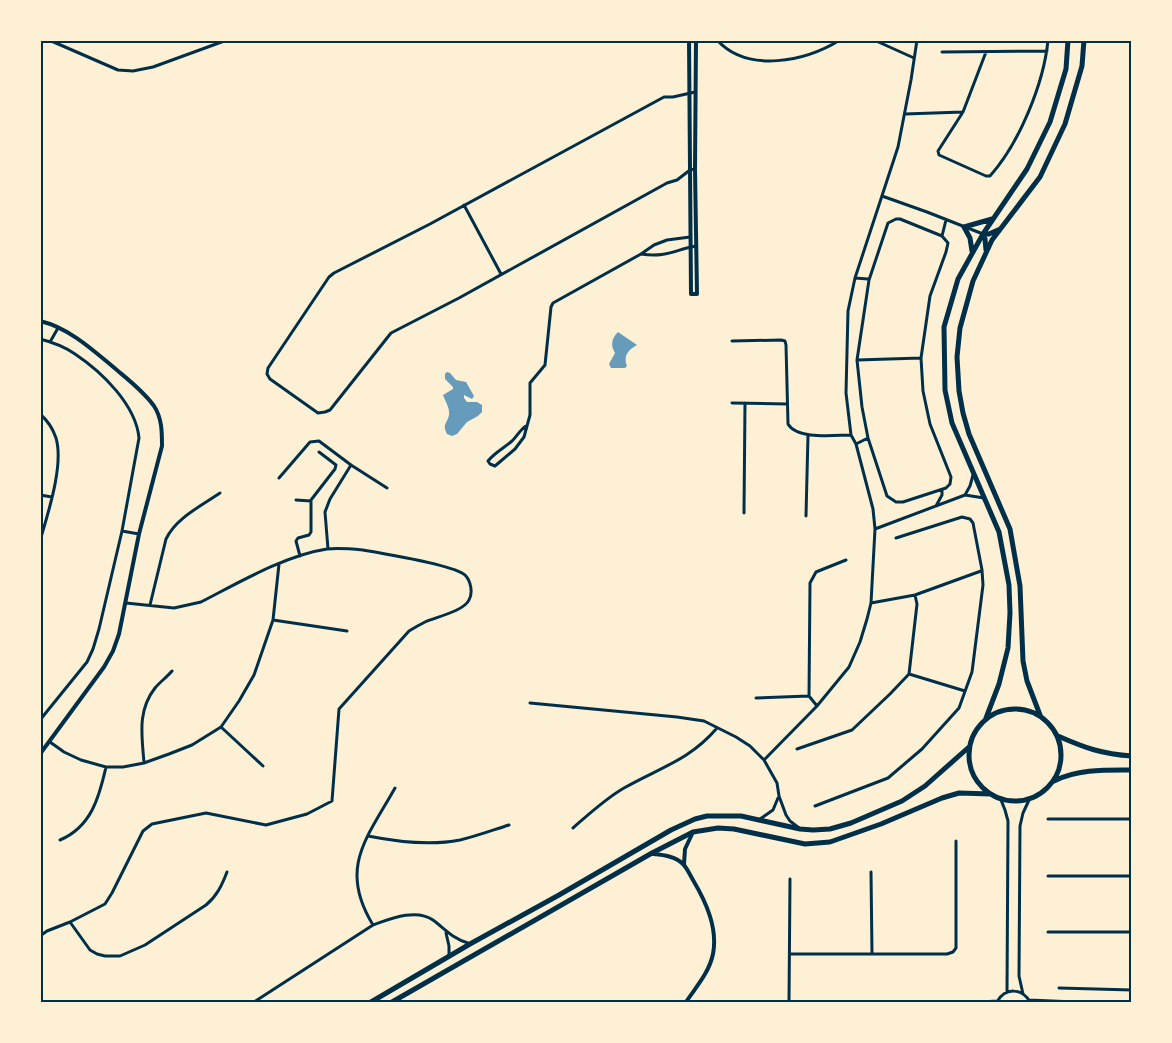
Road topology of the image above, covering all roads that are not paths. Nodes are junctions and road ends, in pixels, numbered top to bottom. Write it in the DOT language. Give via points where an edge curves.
graph roads {
  1 [pos="48,40"];
  2 [pos="227,40"];
  3 [pos="689,40"];
  4 [pos="696,40"];
  5 [pos="717,40"];
  6 [pos="840,40"];
  7 [pos="874,40"];
  8 [pos="916,40"];
  9 [pos="1048,40"];
  10 [pos="1068,40"];
  11 [pos="1084,40"];
  12 [pos="1047,51"];
  13 [pos="942,52"];
  14 [pos="986,52"];
  15 [pos="914,58"];
  16 [pos="692,92"];
  17 [pos="963,112"];
  18 [pos="905,114"];
  19 [pos="693,169"];
  20 [pos="882,196"];
  21 [pos="464,205"];
  22 [pos="993,219"];
  23 [pos="946,220"];
  24 [pos="964,227"];
  25 [pos="1000,229"];
  26 [pos="982,234"];
  27 [pos="693,236"];
  28 [pos="942,236"];
  29 [pos="696,246"];
  30 [pos="691,247"];
  31 [pos="972,251"];
  32 [pos="986,251"];
  33 [pos="641,254"];
  34 [pos="501,274"];
  35 [pos="855,278"];
  36 [pos="868,279"];
  37 [pos="40,321"];
  38 [pos="58,327"];
  39 [pos="40,339"];
  40 [pos="732,341"];
  41 [pos="50,342"];
  42 [pos="921,358"];
  43 [pos="857,360"];
  44 [pos="732,403"];
  45 [pos="745,403"];
  46 [pos="787,404"];
  47 [pos="40,414"];
  48 [pos="526,426"];
  49 [pos="808,435"];
  50 [pos="851,435"];
  51 [pos="868,438"];
  52 [pos="856,444"];
  53 [pos="319,452"];
  54 [pos="351,465"];
  55 [pos="974,474"];
  56 [pos="279,478"];
  57 [pos="387,488"];
  58 [pos="942,489"];
  59 [pos="220,493"];
  60 [pos="40,495"];
  61 [pos="965,495"];
  62 [pos="52,497"];
  63 [pos="985,498"];
  64 [pos="296,500"];
  65 [pos="311,501"];
  66 [pos="935,507"];
  67 [pos="744,513"];
  68 [pos="806,516"];
  69 [pos="875,529"];
  70 [pos="122,531"];
  71 [pos="139,534"];
  72 [pos="896,538"];
  73 [pos="40,541"];
  74 [pos="328,549"];
  75 [pos="300,556"];
  76 [pos="846,560"];
  77 [pos="279,564"];
  78 [pos="982,570"];
  79 [pos="915,595"];
  80 [pos="126,603"];
  81 [pos="871,603"];
  82 [pos="150,605"];
  83 [pos="273,620"];
  84 [pos="347,631"];
  85 [pos="172,671"];
  86 [pos="909,674"];
  87 [pos="965,691"];
  88 [pos="809,696"];
  89 [pos="756,698"];
  90 [pos="530,703"];
  91 [pos="817,706"];
  92 [pos="1040,715"];
  93 [pos="986,718"];
  94 [pos="40,720"];
  95 [pos="221,727"];
  96 [pos="717,728"];
  97 [pos="1058,736"];
  98 [pos="50,742"];
  99 [pos="969,747"];
  100 [pos="797,749"];
  101 [pos="40,754"];
  102 [pos="1131,756"];
  103 [pos="764,760"];
  104 [pos="144,763"];
  105 [pos="263,766"];
  106 [pos="106,767"];
  107 [pos="1131,770"];
  108 [pos="1052,782"];
  109 [pos="396,788"];
  110 [pos="991,794"];
  111 [pos="779,796"];
  112 [pos="1030,798"];
  113 [pos="1001,800"];
  114 [pos="815,807"];
  115 [pos="760,819"];
  116 [pos="1048,819"];
  117 [pos="1131,819"];
  118 [pos="509,825"];
  119 [pos="573,828"];
  120 [pos="800,829"];
  121 [pos="693,832"];
  122 [pos="368,836"];
  123 [pos="60,840"];
  124 [pos="956,841"];
  125 [pos="652,853"];
  126 [pos="684,865"];
  127 [pos="227,872"];
  128 [pos="871,872"];
  129 [pos="1048,876"];
  130 [pos="1131,876"];
  131 [pos="789,879"];
  132 [pos="70,922"];
  133 [pos="373,925"];
  134 [pos="445,932"];
  135 [pos="1048,932"];
  136 [pos="1131,932"];
  137 [pos="40,936"];
  138 [pos="470,944"];
  139 [pos="790,954"];
  140 [pos="872,954"];
  141 [pos="449,956"];
  142 [pos="1059,988"];
  143 [pos="1131,990"];
  144 [pos="1007,992"];
  145 [pos="1023,994"];
  146 [pos="1030,1001"];
  147 [pos="254,1002"];
  148 [pos="371,1002"];
  149 [pos="392,1002"];
  150 [pos="686,1002"];
  151 [pos="789,1002"];
  152 [pos="981,1002"];
  153 [pos="997,1002"];
  154 [pos="1075,1002"];
  1 -- 2 [label="street" via="118,70 134,71"];
  3 -- 16 [label="street"];
  4 -- 16 [label="street"];
  5 -- 6 [label="street" via="746,58 782,60 817,52"];
  7 -- 15 [label="street"];
  8 -- 15 [label="street"];
  9 -- 12 [label="street"];
  10 -- 22 [label="main road" via="1066,69 1050,122 1027,169"];
  11 -- 25 [label="main road" via="1082,66 1065,124 1040,177"];
  12 -- 14 [label="street"];
  12 -- 17 [label="street" via="1019,134 990,176 939,156 938,151"];
  13 -- 14 [label="street"];
  14 -- 17 [label="street"];
  15 -- 18 [label="street"];
  16 -- 19 [label="street"];
  16 -- 21 [label="street" via="664,97"];
  17 -- 18 [label="street"];
  18 -- 20 [label="street"];
  19 -- 27 [label="street"];
  19 -- 34 [label="street"];
  20 -- 23 [label="street"];
  20 -- 35 [label="street"];
  21 -- 34 [label="street"];
  21 -- 34 [label="street" via="329,277 267,375 318,413 330,410 391,333"];
  22 -- 24 [label="main road"];
  22 -- 26 [label="main road"];
  23 -- 24 [label="street"];
  23 -- 28 [label="street"];
  24 -- 26 [label="street"];
  24 -- 31 [label="main road"];
  25 -- 26 [label="main road"];
  25 -- 32 [label="main road"];
  26 -- 31 [label="main road"];
  26 -- 32 [label="main road"];
  27 -- 29 [label="street"];
  27 -- 30 [label="street"];
  27 -- 33 [label="street" via="654,244"];
  28 -- 36 [label="street" via="900,219 888,223"];
  28 -- 42 [label="street" via="948,243 930,296"];
  29 -- 30 [label="street"];
  29 -- 30 [label="street" via="697,294 691,294"];
  30 -- 33 [label="street" via="667,255"];
  31 -- 55 [label="main road" via="958,279 945,327 944,366 952,423"];
  32 -- 92 [label="main road" via="960,328 959,391 969,434 1010,529 1020,586 1023,661"];
  33 -- 48 [label="street" via="551,307 545,365 530,383"];
  35 -- 36 [label="street"];
  35 -- 50 [label="street" via="846,350"];
  36 -- 43 [label="street"];
  37 -- 38 [label="street"];
  38 -- 41 [label="street"];
  38 -- 71 [label="street" via="140,390 160,420 162,446"];
  39 -- 41 [label="street"];
  40 -- 46 [label="street" via="785,342"];
  41 -- 70 [label="street" via="74,352 103,376 123,399 138,427 138,450"];
  42 -- 43 [label="street"];
  42 -- 58 [label="street" via="930,424 951,477 950,484"];
  43 -- 51 [label="street"];
  44 -- 45 [label="street"];
  45 -- 46 [label="street"];
  45 -- 67 [label="street"];
  46 -- 49 [label="street" via="791,429"];
  47 -- 62 [label="street" via="57,446"];
  48 -- 48 [label="street" via="524,437 514,449 495,466 490,464 491,457"];
  49 -- 50 [label="street"];
  49 -- 68 [label="street"];
  50 -- 52 [label="street"];
  51 -- 52 [label="street"];
  51 -- 58 [label="street" via="891,500 903,502"];
  52 -- 69 [label="street"];
  53 -- 65 [label="street" via="336,465"];
  54 -- 56 [label="street" via="319,441 310,442"];
  54 -- 57 [label="street"];
  54 -- 74 [label="street" via="325,512"];
  55 -- 61 [label="street"];
  55 -- 63 [label="main road"];
  58 -- 66 [label="street"];
  59 -- 82 [label="street" via="170,531"];
  60 -- 62 [label="street"];
  61 -- 63 [label="street"];
  61 -- 66 [label="street"];
  62 -- 73 [label="street"];
  63 -- 93 [label="main road" via="999,532 1010,613 1008,648"];
  64 -- 65 [label="street"];
  65 -- 75 [label="street" via="311,532 296,542"];
  66 -- 69 [label="street"];
  69 -- 81 [label="street"];
  70 -- 71 [label="street"];
  70 -- 94 [label="street" via="93,649"];
  71 -- 80 [label="street"];
  72 -- 78 [label="street" via="966,517 974,523"];
  74 -- 75 [label="street"];
  74 -- 132 [label="street" via="362,550 458,570 470,582 470,600 465,606 409,631 339,710 332,801 307,814 266,825 206,813 152,824 143,831 110,899"];
  75 -- 77 [label="street"];
  76 -- 88 [label="street" via="816,572 810,583"];
  77 -- 82 [label="street" via="201,602 174,608"];
  77 -- 83 [label="street"];
  78 -- 79 [label="street"];
  78 -- 87 [label="street" via="974,662"];
  79 -- 81 [label="street"];
  79 -- 86 [label="street"];
  80 -- 82 [label="street"];
  80 -- 98 [label="street" via="113,651"];
  81 -- 91 [label="street" via="849,667"];
  83 -- 84 [label="street"];
  83 -- 95 [label="street" via="254,675"];
  85 -- 104 [label="street" via="144,706"];
  86 -- 87 [label="street"];
  86 -- 100 [label="street" via="852,730"];
  87 -- 114 [label="street" via="958,708 922,749 888,778"];
  88 -- 89 [label="street"];
  88 -- 91 [label="street"];
  90 -- 96 [label="street" via="677,717 704,721"];
  91 -- 103 [label="street"];
  92 -- 93 [label="main road" via="1013,708"];
  92 -- 97 [label="main road"];
  93 -- 99 [label="main road"];
  95 -- 104 [label="street" via="192,745"];
  95 -- 105 [label="street"];
  96 -- 103 [label="street" via="736,736"];
  96 -- 119 [label="street" via="692,752 621,790"];
  97 -- 102 [label="main road" via="1094,751"];
  97 -- 108 [label="main road" via="1060,768"];
  98 -- 101 [label="street"];
  98 -- 106 [label="street" via="81,760"];
  99 -- 110 [label="main road" via="973,774"];
  99 -- 120 [label="main road" via="932,780 880,812 830,829"];
  103 -- 111 [label="street" via="777,783"];
  104 -- 106 [label="street"];
  106 -- 123 [label="street" via="87,817 71,836"];
  107 -- 108 [label="main road" via="1076,773"];
  108 -- 112 [label="main road"];
  109 -- 122 [label="street"];
  110 -- 113 [label="main road"];
  110 -- 121 [label="main road" via="942,798 830,842 805,844 735,829"];
  111 -- 115 [label="street" via="772,810"];
  111 -- 120 [label="street" via="786,815"];
  112 -- 113 [label="main road"];
  112 -- 145 [label="street" via="1020,826 1019,976"];
  113 -- 144 [label="street" via="1008,821"];
  115 -- 120 [label="main road"];
  115 -- 138 [label="main road" via="722,815 695,819"];
  116 -- 117 [label="street"];
  118 -- 122 [label="street" via="433,843"];
  121 -- 125 [label="main road"];
  121 -- 126 [label="street" via="685,849"];
  122 -- 133 [label="street" via="356,876 359,896"];
  124 -- 140 [label="street" via="956,948 947,954"];
  125 -- 126 [label="street"];
  125 -- 149 [label="main road"];
  126 -- 150 [label="street" via="708,910 715,942 705,975"];
  127 -- 132 [label="street" via="213,900 145,945 120,956 90,950"];
  128 -- 140 [label="street"];
  129 -- 130 [label="street"];
  131 -- 139 [label="street"];
  132 -- 137 [label="street"];
  133 -- 134 [label="street" via="408,915 423,916"];
  133 -- 147 [label="street"];
  134 -- 138 [label="street"];
  134 -- 141 [label="street"];
  135 -- 136 [label="street"];
  138 -- 141 [label="main road"];
  139 -- 140 [label="street"];
  139 -- 151 [label="street"];
  141 -- 148 [label="main road"];
  142 -- 143 [label="street"];
  144 -- 145 [label="street"];
  144 -- 153 [label="street"];
  145 -- 146 [label="street"];
  146 -- 154 [label="street"];
  152 -- 153 [label="street"];
}
